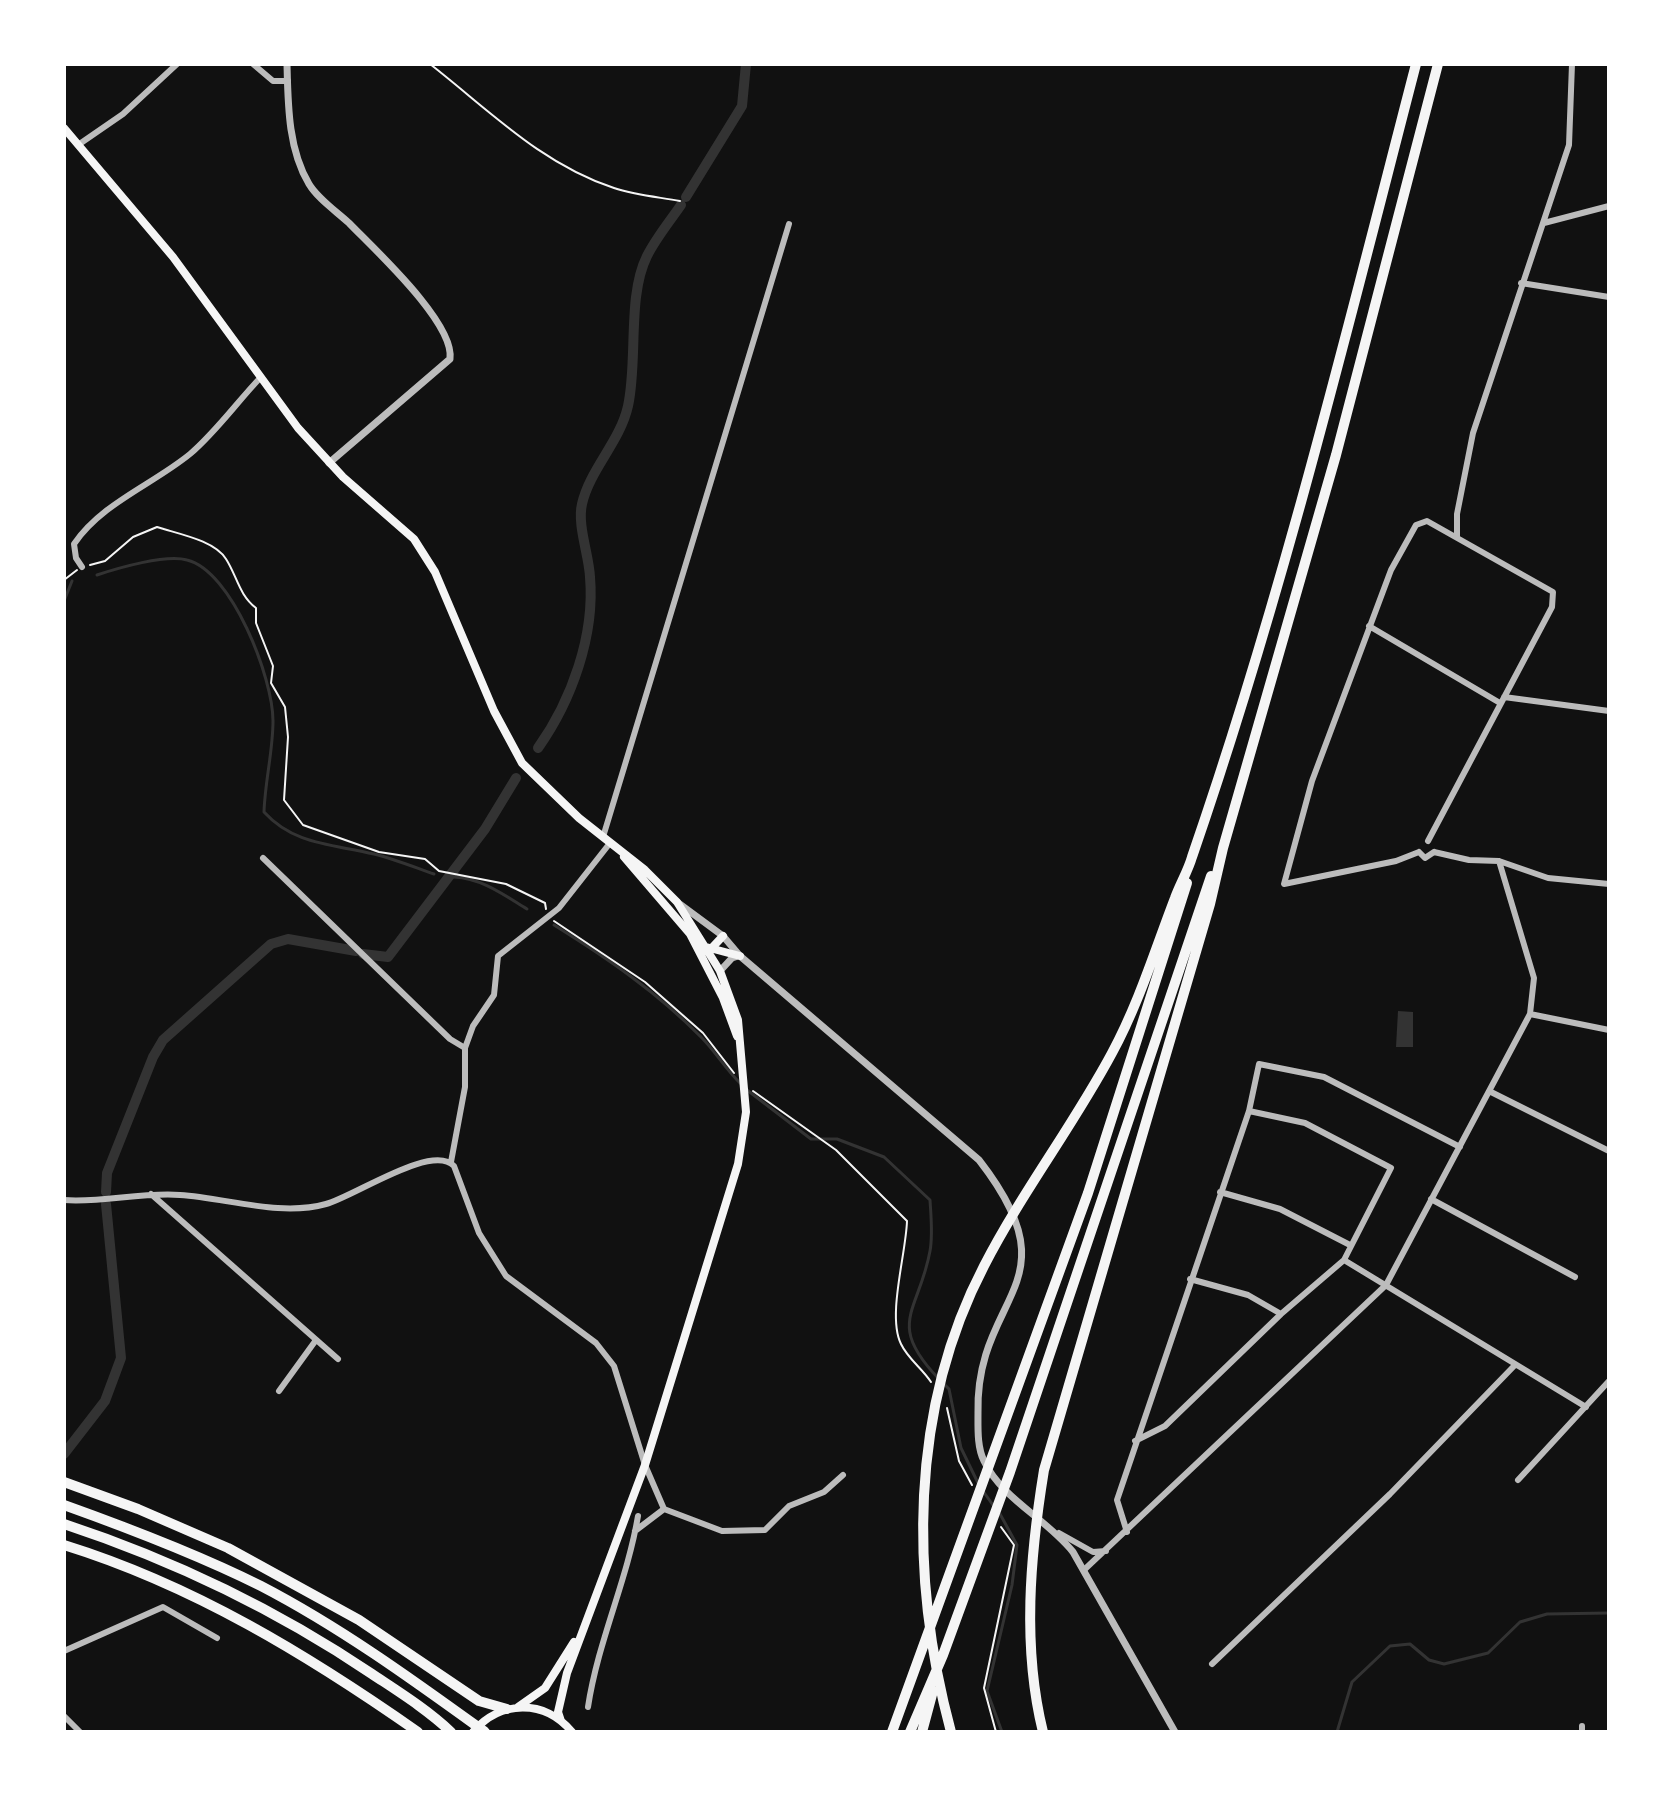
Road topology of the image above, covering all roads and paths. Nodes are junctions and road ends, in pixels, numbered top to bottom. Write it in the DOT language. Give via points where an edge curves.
graph roads {
  1 [pos="177,64"];
  2 [pos="253,64"];
  3 [pos="287,64"];
  4 [pos="430,64"];
  5 [pos="1416,64"];
  6 [pos="1438,64"];
  7 [pos="1572,64"];
  8 [pos="288,81"];
  9 [pos="64,128"];
  10 [pos="78,145"];
  11 [pos="680,201"];
  12 [pos="1609,206"];
  13 [pos="1544,223"];
  14 [pos="789,224"];
  15 [pos="1521,283"];
  16 [pos="1609,297"];
  17 [pos="261,377"];
  18 [pos="329,463"];
  19 [pos="1457,536"];
  20 [pos="82,567"];
  21 [pos="64,580"];
  22 [pos="1369,626"];
  23 [pos="1502,700"];
  24 [pos="1609,711"];
  25 [pos="606,840"];
  26 [pos="1428,841"];
  27 [pos="1223,848"];
  28 [pos="622,852"];
  29 [pos="1419,852"];
  30 [pos="1434,852"];
  31 [pos="263,858"];
  32 [pos="1191,861"];
  33 [pos="1499,861"];
  34 [pos="1609,884"];
  35 [pos="677,902"];
  36 [pos="666,903"];
  37 [pos="547,915"];
  38 [pos="723,936"];
  39 [pos="708,948"];
  40 [pos="740,956"];
  41 [pos="720,971"];
  42 [pos="723,998"];
  43 [pos="1530,1014"];
  44 [pos="1609,1030"];
  45 [pos="742,1047"];
  46 [pos="465,1048"];
  47 [pos="740,1074"];
  48 [pos="748,1086"];
  49 [pos="1491,1092"];
  50 [pos="1249,1111"];
  51 [pos="1460,1147"];
  52 [pos="1609,1151"];
  53 [pos="451,1163"];
  54 [pos="1220,1192"];
  55 [pos="151,1194"];
  56 [pos="1431,1199"];
  57 [pos="64,1200"];
  58 [pos="1350,1245"];
  59 [pos="1344,1260"];
  60 [pos="1575,1277"];
  61 [pos="1190,1279"];
  62 [pos="1386,1285"];
  63 [pos="1281,1314"];
  64 [pos="316,1340"];
  65 [pos="338,1359"];
  66 [pos="1515,1365"];
  67 [pos="1609,1381"];
  68 [pos="932,1383"];
  69 [pos="279,1391"];
  70 [pos="946,1405"];
  71 [pos="1586,1407"];
  72 [pos="1135,1441"];
  73 [pos="645,1465"];
  74 [pos="843,1475"];
  75 [pos="1518,1480"];
  76 [pos="64,1482"];
  77 [pos="972,1486"];
  78 [pos="64,1505"];
  79 [pos="664,1509"];
  80 [pos="638,1516"];
  81 [pos="996,1520"];
  82 [pos="64,1524"];
  83 [pos="635,1531"];
  84 [pos="1127,1532"];
  85 [pos="1058,1533"];
  86 [pos="64,1545"];
  87 [pos="1106,1551"];
  88 [pos="1085,1569"];
  89 [pos="587,1616"];
  90 [pos="217,1638"];
  91 [pos="64,1651"];
  92 [pos="1212,1664"];
  93 [pos="588,1707"];
  94 [pos="513,1708"];
  95 [pos="64,1716"];
  96 [pos="561,1721"];
  97 [pos="892,1730"];
  98 [pos="915,1730"];
  99 [pos="451,1731"];
  100 [pos="80,1732"];
  101 [pos="418,1732"];
  102 [pos="473,1732"];
  103 [pos="485,1732"];
  104 [pos="572,1732"];
  105 [pos="951,1732"];
  106 [pos="996,1732"];
  107 [pos="1043,1732"];
  108 [pos="1175,1732"];
  1 -- 10 [label="street" via="123,114"];
  2 -- 8 [label="street" via="273,81"];
  3 -- 8 [label="street"];
  4 -- 11 [label="path" via="525,143 581,175 615,189"];
  5 -- 32 [label="highway" via="1317,446"];
  6 -- 27 [label="highway" via="1336,455"];
  7 -- 13 [label="street" via="1569,145"];
  8 -- 18 [label="street" via="297,162 311,188 423,304 451,349 450,359"];
  9 -- 10 [label="main road"];
  10 -- 17 [label="main road" via="173,257"];
  12 -- 13 [label="street"];
  13 -- 15 [label="street"];
  14 -- 25 [label="street"];
  15 -- 16 [label="street"];
  15 -- 19 [label="street" via="1473,433"];
  17 -- 18 [label="main road"];
  17 -- 20 [label="street" via="193,451 159,479 96,516 74,544"];
  18 -- 25 [label="main road" via="414,539 435,572 522,763"];
  19 -- 22 [label="street" via="1427,521 1416,525"];
  19 -- 23 [label="street" via="1553,592 1552,607"];
  20 -- 21 [label="path"];
  20 -- 37 [label="path" via="105,561 133,537 157,527 216,548 256,608 256,623 273,666 271,683 285,707 284,800 303,825 379,852 425,859 439,871 506,884 545,903"];
  22 -- 23 [label="street"];
  22 -- 29 [label="street" via="1312,781 1284,884"];
  23 -- 24 [label="street"];
  23 -- 26 [label="street"];
  25 -- 28 [label="main road"];
  25 -- 37 [label="street" via="559,908"];
  26 -- 29 [label="street" via="1420,844"];
  26 -- 30 [label="street"];
  27 -- 98 [label="highway" via="1199,905 1010,1472"];
  27 -- 107 [label="highway" via="1044,1470 1030,1630"];
  28 -- 35 [label="main road"];
  28 -- 36 [label="main road"];
  29 -- 30 [label="street" via="1425,858"];
  30 -- 33 [label="street"];
  31 -- 46 [label="street"];
  32 -- 97 [label="highway" via="1093,1179"];
  32 -- 105 [label="highway" via="1147,979 1112,1053 1004,1228 955,1339 925,1467 923,1577"];
  33 -- 34 [label="street" via="1548,878"];
  33 -- 43 [label="street" via="1534,978"];
  35 -- 38 [label="street"];
  35 -- 39 [label="main road"];
  36 -- 39 [label="main road"];
  36 -- 42 [label="main road" via="690,934"];
  37 -- 46 [label="street" via="498,956 494,995"];
  37 -- 47 [label="path" via="645,982"];
  38 -- 39 [label="main road"];
  38 -- 40 [label="street"];
  39 -- 40 [label="main road"];
  39 -- 41 [label="main road"];
  39 -- 42 [label="main road"];
  40 -- 41 [label="street"];
  40 -- 85 [label="street" via="979,1160 1007,1198 1023,1247 1021,1277 986,1349 978,1383 980,1446 993,1478"];
  41 -- 45 [label="main road"];
  42 -- 45 [label="main road"];
  43 -- 44 [label="street"];
  43 -- 49 [label="street"];
  45 -- 47 [label="main road"];
  46 -- 53 [label="street" via="465,1087"];
  47 -- 73 [label="main road" via="746,1112 738,1164"];
  48 -- 68 [label="path" via="836,1150 907,1221 894,1314 898,1340"];
  49 -- 51 [label="street"];
  49 -- 52 [label="street"];
  50 -- 51 [label="street" via="1259,1064 1324,1077"];
  50 -- 54 [label="street"];
  50 -- 58 [label="street" via="1305,1123 1391,1168"];
  51 -- 56 [label="street"];
  53 -- 55 [label="street" via="435,1157 322,1206 262,1206"];
  53 -- 73 [label="street" via="479,1233 506,1276 586,1335 614,1366"];
  54 -- 58 [label="street" via="1280,1209"];
  54 -- 61 [label="street"];
  55 -- 57 [label="street"];
  55 -- 64 [label="street"];
  56 -- 60 [label="street"];
  56 -- 62 [label="street"];
  58 -- 59 [label="street"];
  59 -- 62 [label="street"];
  59 -- 63 [label="street"];
  61 -- 63 [label="street" via="1248,1295"];
  61 -- 72 [label="street"];
  62 -- 66 [label="street"];
  62 -- 84 [label="street"];
  63 -- 72 [label="street" via="1165,1426"];
  64 -- 65 [label="street"];
  64 -- 69 [label="street"];
  66 -- 71 [label="street"];
  66 -- 92 [label="street" via="1390,1494"];
  67 -- 71 [label="street"];
  70 -- 77 [label="path" via="959,1461"];
  71 -- 75 [label="street"];
  72 -- 84 [label="street" via="1117,1500"];
  73 -- 79 [label="street"];
  73 -- 89 [label="main road"];
  74 -- 79 [label="street" via="824,1492 789,1506 765,1530 722,1531"];
  76 -- 94 [label="highway" via="228,1548 359,1620 479,1701"];
  78 -- 103 [label="highway" via="261,1587 352,1640"];
  79 -- 83 [label="street"];
  80 -- 83 [label="street"];
  81 -- 106 [label="path" via="1014,1545 984,1688"];
  82 -- 99 [label="highway" via="239,1596 349,1659"];
  83 -- 93 [label="street" via="602,1638"];
  84 -- 87 [label="street"];
  85 -- 87 [label="street" via="1093,1552"];
  85 -- 88 [label="street"];
  86 -- 101 [label="highway" via="187,1593 258,1629"];
  87 -- 88 [label="street"];
  88 -- 108 [label="street"];
  89 -- 94 [label="main road" via="559,1671 545,1688"];
  89 -- 96 [label="main road" via="560,1699"];
  90 -- 91 [label="street" via="163,1607"];
  94 -- 96 [label="main road" via="541,1710"];
  94 -- 102 [label="main road" via="488,1717"];
  95 -- 100 [label="street"];
  96 -- 104 [label="main road"];
}
